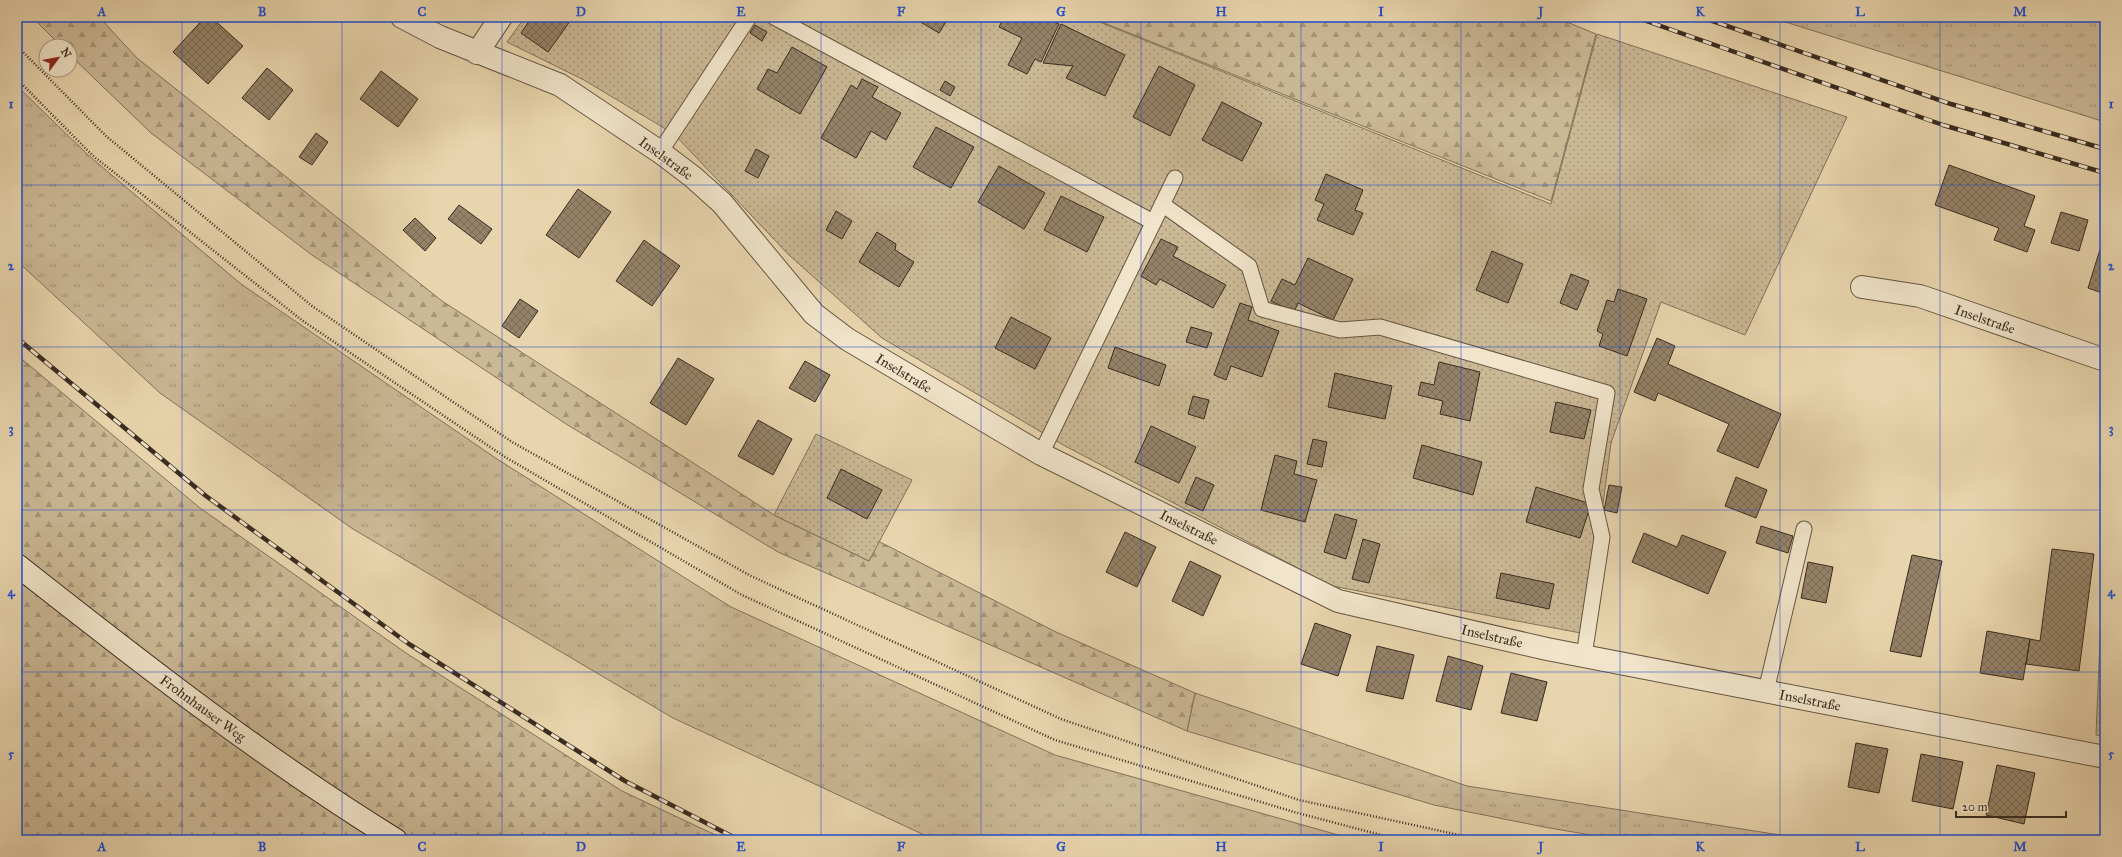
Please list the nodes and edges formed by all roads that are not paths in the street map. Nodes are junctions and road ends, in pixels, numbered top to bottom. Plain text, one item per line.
1 (402, 17) edge
2 (501, 17) edge
3 (749, 17) edge
4 (774, 17) edge
5 (478, 53) junction
6 (660, 152) junction
7 (1175, 178) dead end
8 (1162, 204) junction
9 (1154, 222) junction
10 (1862, 287) dead end
11 (2105, 360) edge
12 (1041, 454) junction
13 (1804, 529) dead end
14 (17, 565) edge
15 (1584, 656) junction
16 (1766, 691) junction
17 (2105, 757) edge
18 (396, 840) edge

1 - 5 street, Inselstraße
2 - 5 street
3 - 6 lane
4 - 9 lane
5 - 6 street, Inselstraße
6 - 12 street, Inselstraße
7 - 8 lane
8 - 9 lane
8 - 15 lane
9 - 12 lane
10 - 11 street, Inselstraße
12 - 15 street, Inselstraße
13 - 16 lane
14 - 18 street, Frohnhauser Weg
15 - 16 street, Inselstraße
16 - 17 street, Inselstraße

